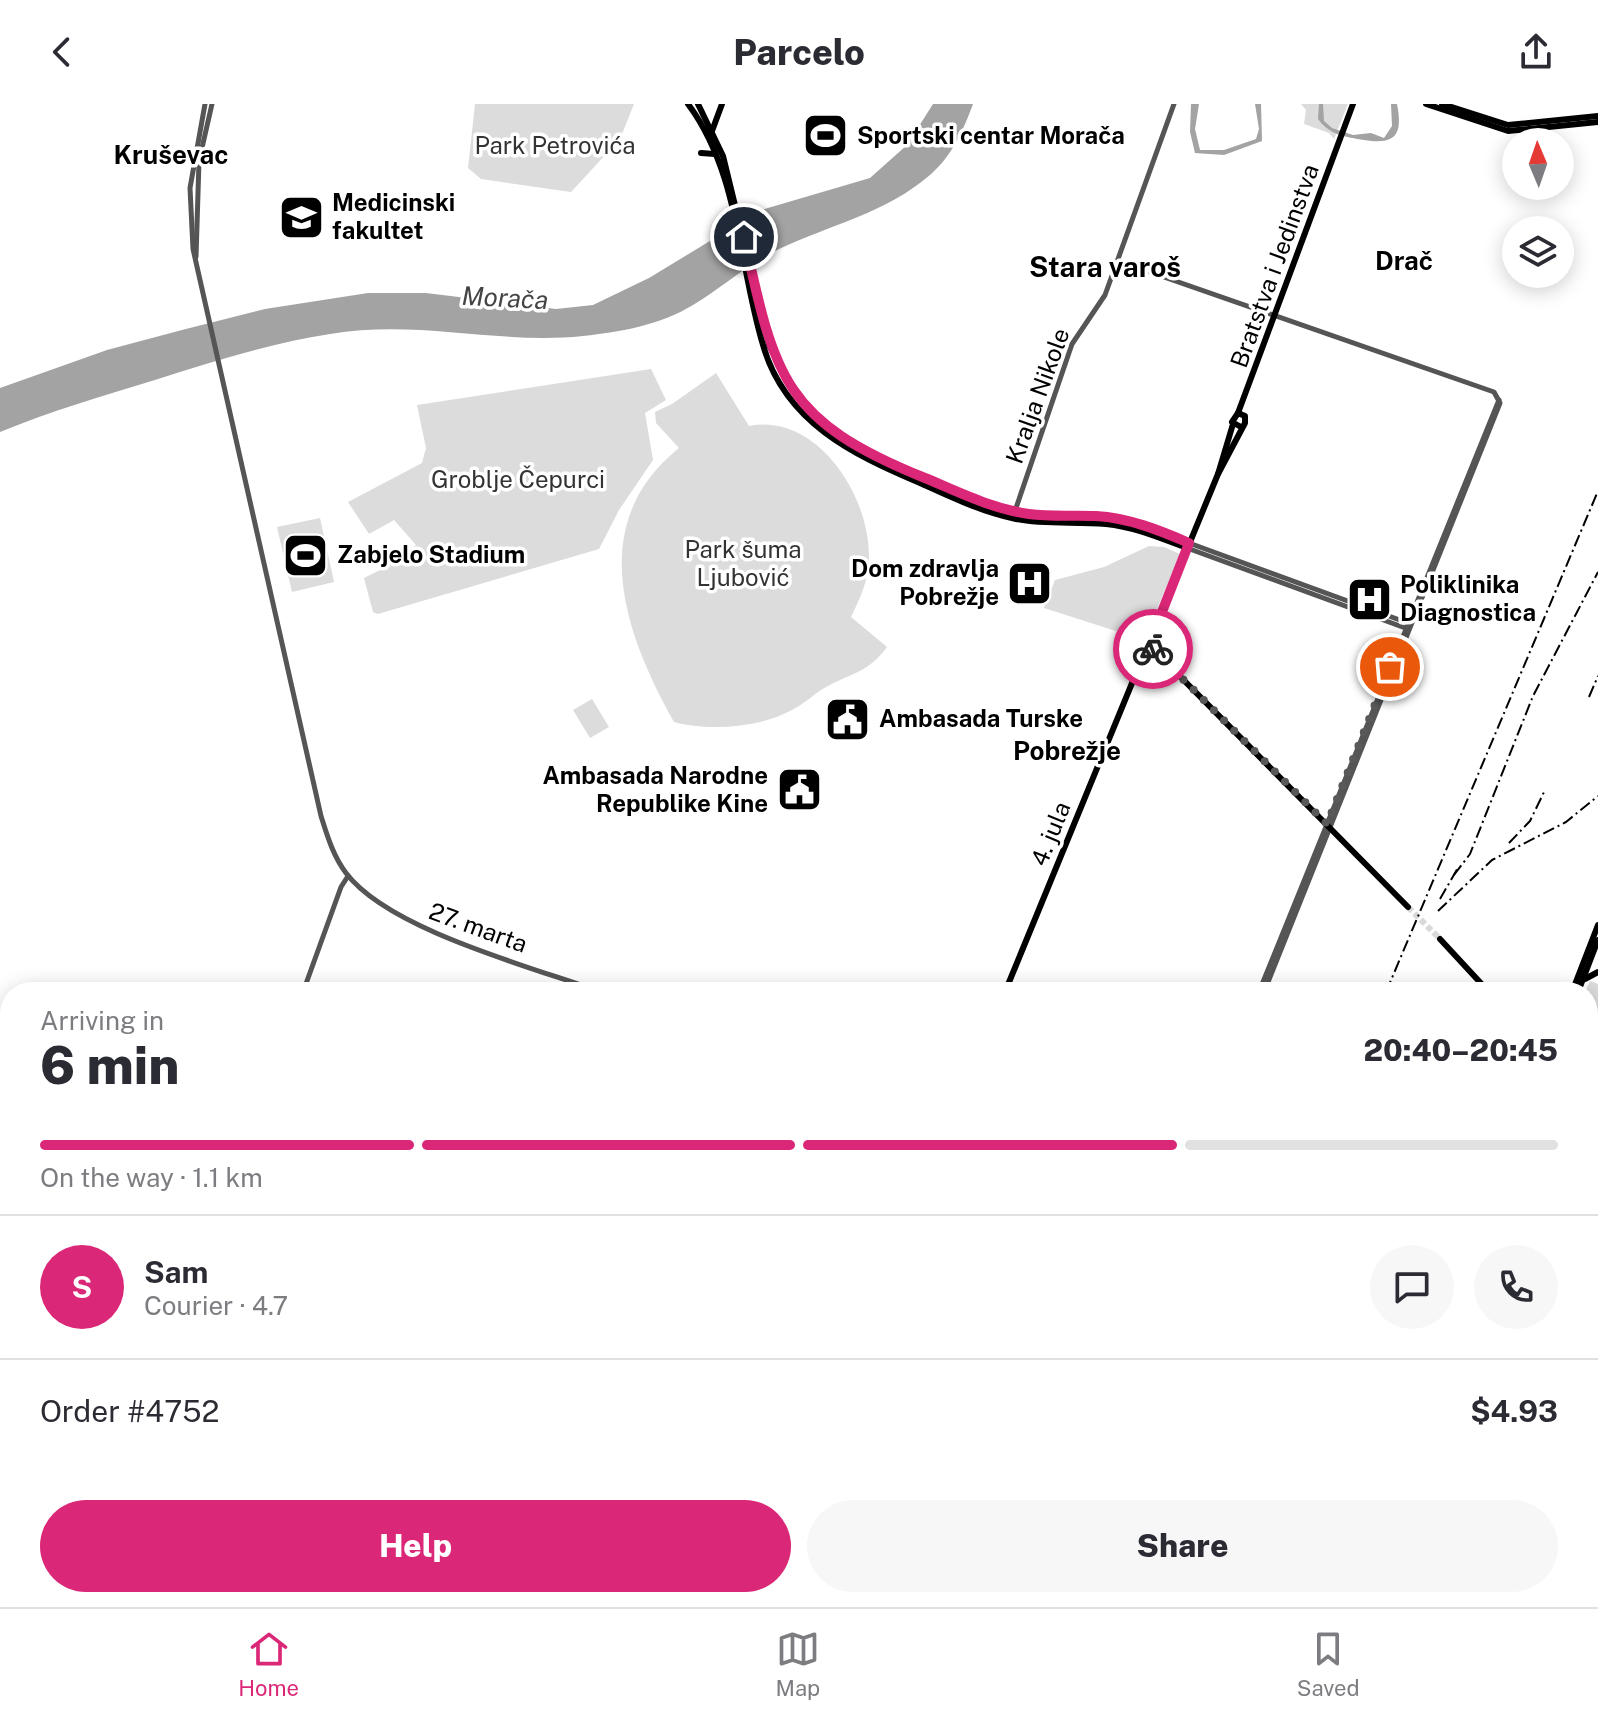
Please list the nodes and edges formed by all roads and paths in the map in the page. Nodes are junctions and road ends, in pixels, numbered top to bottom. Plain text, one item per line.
1 (205, 104) edge
2 (212, 104) edge
3 (688, 104) edge
4 (698, 104) edge
5 (722, 104) edge
6 (1174, 104) edge
7 (1353, 104) edge
8 (1426, 104) edge
9 (1440, 106) edge
10 (1598, 119) edge
11 (713, 130) junction
12 (709, 138) junction
13 (701, 153) dead end
14 (715, 154) junction
15 (735, 209) junction
16 (1118, 261) junction
17 (196, 262) junction
18 (1277, 316) junction
19 (1241, 415) junction
20 (1233, 424) junction
21 (1241, 427) junction
22 (1217, 476) junction
23 (1014, 515) junction
24 (1188, 545) junction
25 (1409, 627) junction
26 (1149, 645) junction
27 (1329, 826) junction
28 (350, 878) junction
29 (1408, 907) tunnel mouth
30 (1598, 925) edge
31 (1440, 939) tunnel mouth
32 (1598, 940) edge
33 (1598, 972) edge
34 (1582, 981) joint
35 (307, 982) edge
36 (574, 982) edge
37 (1009, 982) edge
38 (1265, 982) edge
39 (1480, 982) edge
40 (1578, 982) edge

1 - 17 street
2 - 17 street
3 - 12 main road
4 - 11 main road
5 - 11 main road
6 - 16 street, Kralja Nikole
7 - 18 main road, Bratstva i Jedinstva
8 - 9 main road
9 - 10 main road
11 - 12 main road
11 - 15 main road
12 - 14 main road
13 - 14 main road
14 - 15 main road
15 - 23 main road
16 - 18 street
16 - 23 street, Kralja Nikole
17 - 28 street
18 - 19 main road, Bratstva i Jedinstva
18 - 25 street
19 - 20 main road
19 - 21 main road
20 - 21 main road
20 - 22 main road
21 - 22 main road
22 - 24 main road
23 - 24 main road
24 - 25 street
24 - 26 main road
25 - 27 street
26 - 27 main road
26 - 37 main road, 4. jula
27 - 29 main road
27 - 38 street
28 - 35 street
28 - 36 street, 27. marta
30 - 40 main road
31 - 39 main road
32 - 34 main road
33 - 34 main road

